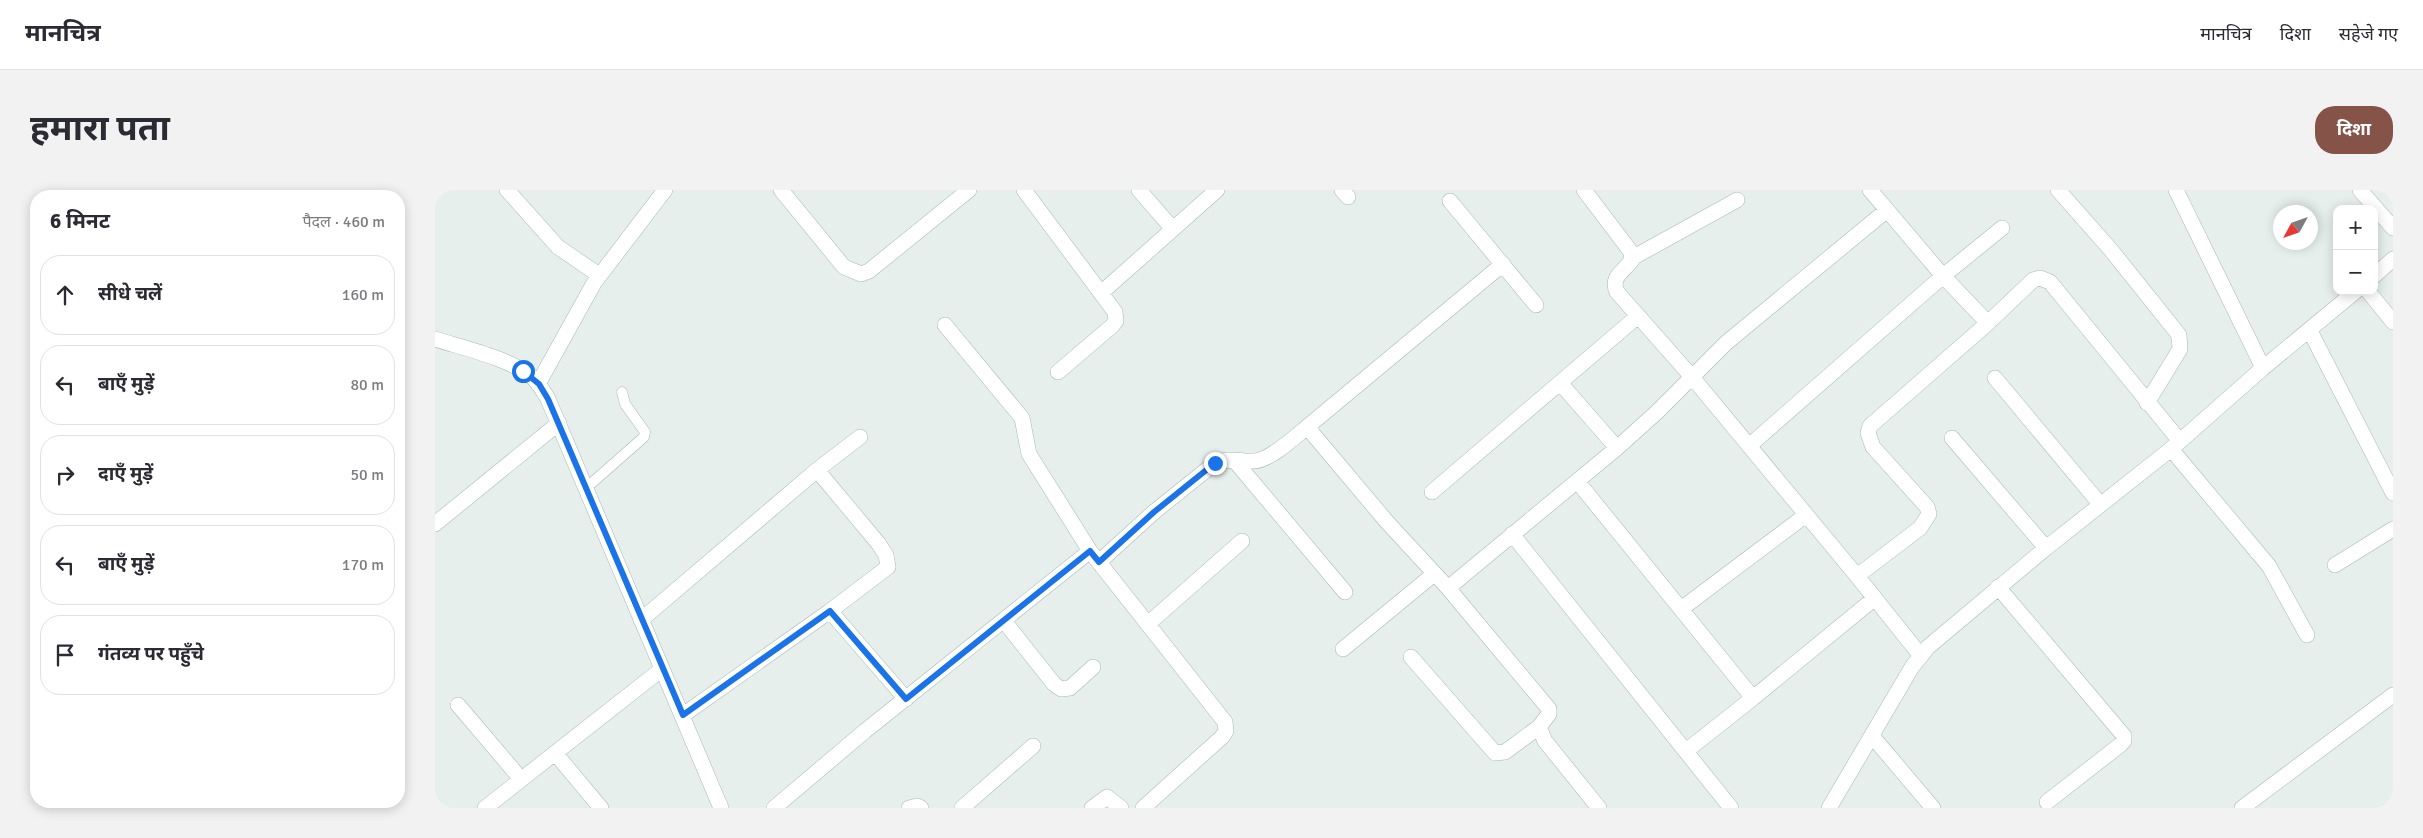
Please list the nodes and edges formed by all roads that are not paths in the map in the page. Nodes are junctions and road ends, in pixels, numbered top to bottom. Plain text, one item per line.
1 (507, 190) edge
2 (665, 190) edge
3 (781, 190) edge
4 (969, 190) edge
5 (1024, 190) edge
6 (1139, 190) edge
7 (1217, 190) edge
8 (1871, 190) edge
9 (2058, 190) edge
10 (2176, 190) edge
11 (2360, 190) edge
12 (1590, 192) edge
13 (1737, 200) dead end
14 (1450, 201) dead end
15 (1887, 210) junction
16 (1172, 228) junction
17 (2002, 228) dead end
18 (2393, 228) edge
19 (1632, 258) junction
20 (2393, 259) edge
21 (1503, 264) junction
22 (2378, 272) edge
23 (599, 275) junction
24 (1943, 276) junction
25 (1101, 292) junction
26 (2351, 295) edge
27 (2371, 295) edge
28 (1536, 305) dead end
29 (1637, 316) junction
30 (2393, 322) edge
31 (1988, 323) junction
32 (945, 325) dead end
33 (2310, 330) junction
34 (435, 339) edge
35 (2263, 368) junction
36 (1058, 372) dead end
37 (1692, 377) junction
38 (1995, 378) dead end
39 (539, 384) junction
40 (1561, 384) junction
41 (622, 392) dead end
42 (2147, 403) junction
43 (559, 423) junction
44 (1307, 428) junction
45 (860, 438) dead end
46 (1952, 438) dead end
47 (2175, 445) junction
48 (1749, 446) junction
49 (1617, 448) junction
50 (1233, 460) junction
51 (817, 470) junction
52 (1577, 481) junction
53 (586, 488) junction
54 (1432, 492) dead end
55 (2393, 493) edge
56 (2100, 504) junction
57 (1806, 515) junction
58 (435, 524) edge
59 (2393, 529) edge
60 (1512, 534) junction
61 (1242, 541) dead end
62 (2046, 548) junction
63 (1094, 556) junction
64 (2335, 565) dead end
65 (1434, 574) junction
66 (1857, 576) junction
67 (1999, 587) junction
68 (1448, 588) junction
69 (1345, 592) dead end
70 (1875, 598) junction
71 (1681, 609) junction
72 (830, 611) junction
73 (641, 620) junction
74 (1004, 622) junction
75 (1149, 623) junction
76 (2307, 635) dead end
77 (1343, 649) dead end
78 (1921, 656) junction
79 (1411, 657) dead end
80 (1093, 667) dead end
81 (663, 669) junction
82 (2393, 695) edge
83 (1753, 698) junction
84 (906, 699) junction
85 (458, 705) dead end
86 (683, 715) junction
87 (1539, 727) junction
88 (1872, 736) junction
89 (1033, 746) dead end
90 (1687, 751) junction
91 (555, 753) junction
92 (521, 779) junction
93 (2047, 802) dead end
94 (485, 808) edge
95 (601, 808) edge
96 (721, 808) edge
97 (774, 808) edge
98 (909, 808) edge
99 (921, 808) edge
100 (962, 808) edge
101 (1092, 808) edge
102 (1121, 808) edge
103 (1143, 808) edge
104 (1599, 808) edge
105 (1731, 808) edge
106 (1829, 808) edge
107 (1933, 808) edge
108 (2242, 808) edge

1 - 23 street
2 - 23 street
3 - 4 street
5 - 25 street
6 - 16 street
7 - 16 street
8 - 15 street
9 - 42 street
10 - 35 street
11 - 18 street
12 - 19 street
13 - 19 street
14 - 21 street
15 - 24 street
15 - 37 street
16 - 25 street
17 - 24 street
19 - 29 street
20 - 22 street
21 - 28 street
21 - 44 street
23 - 39 street
24 - 31 street
24 - 48 street
25 - 36 street
26 - 33 street
27 - 30 street
29 - 37 street
29 - 40 street
31 - 42 street
31 - 66 street
32 - 63 street
33 - 35 street
33 - 55 street
34 - 39 street
35 - 47 street
37 - 48 street
37 - 49 street
38 - 56 street
39 - 43 street
40 - 49 street
40 - 54 street
41 - 53 lane
42 - 47 street
43 - 53 street
43 - 58 street
44 - 50 street
44 - 65 street
45 - 51 street
46 - 62 street
47 - 56 street
47 - 76 street
48 - 57 street
49 - 52 street
50 - 63 street
50 - 69 street
51 - 72 street
51 - 73 street
52 - 60 street
52 - 71 street
53 - 73 street
56 - 62 street
57 - 66 street
57 - 71 street
59 - 64 street
60 - 68 street
60 - 90 street
61 - 75 street
62 - 67 street
63 - 74 street
63 - 75 street
65 - 68 street
65 - 77 street
66 - 70 street
67 - 78 street
67 - 93 street
68 - 87 street
70 - 78 street
70 - 83 street
71 - 83 street
72 - 84 street
72 - 86 street
73 - 81 street
74 - 80 street
74 - 84 street
75 - 103 street
78 - 88 street
79 - 87 street
81 - 86 street
81 - 91 street
82 - 108 street
83 - 90 street
84 - 97 street
85 - 92 street
86 - 96 street
87 - 104 street
88 - 106 street
88 - 107 street
89 - 100 street
90 - 105 street
91 - 92 street
91 - 95 street
92 - 94 street
98 - 99 street
101 - 102 street

